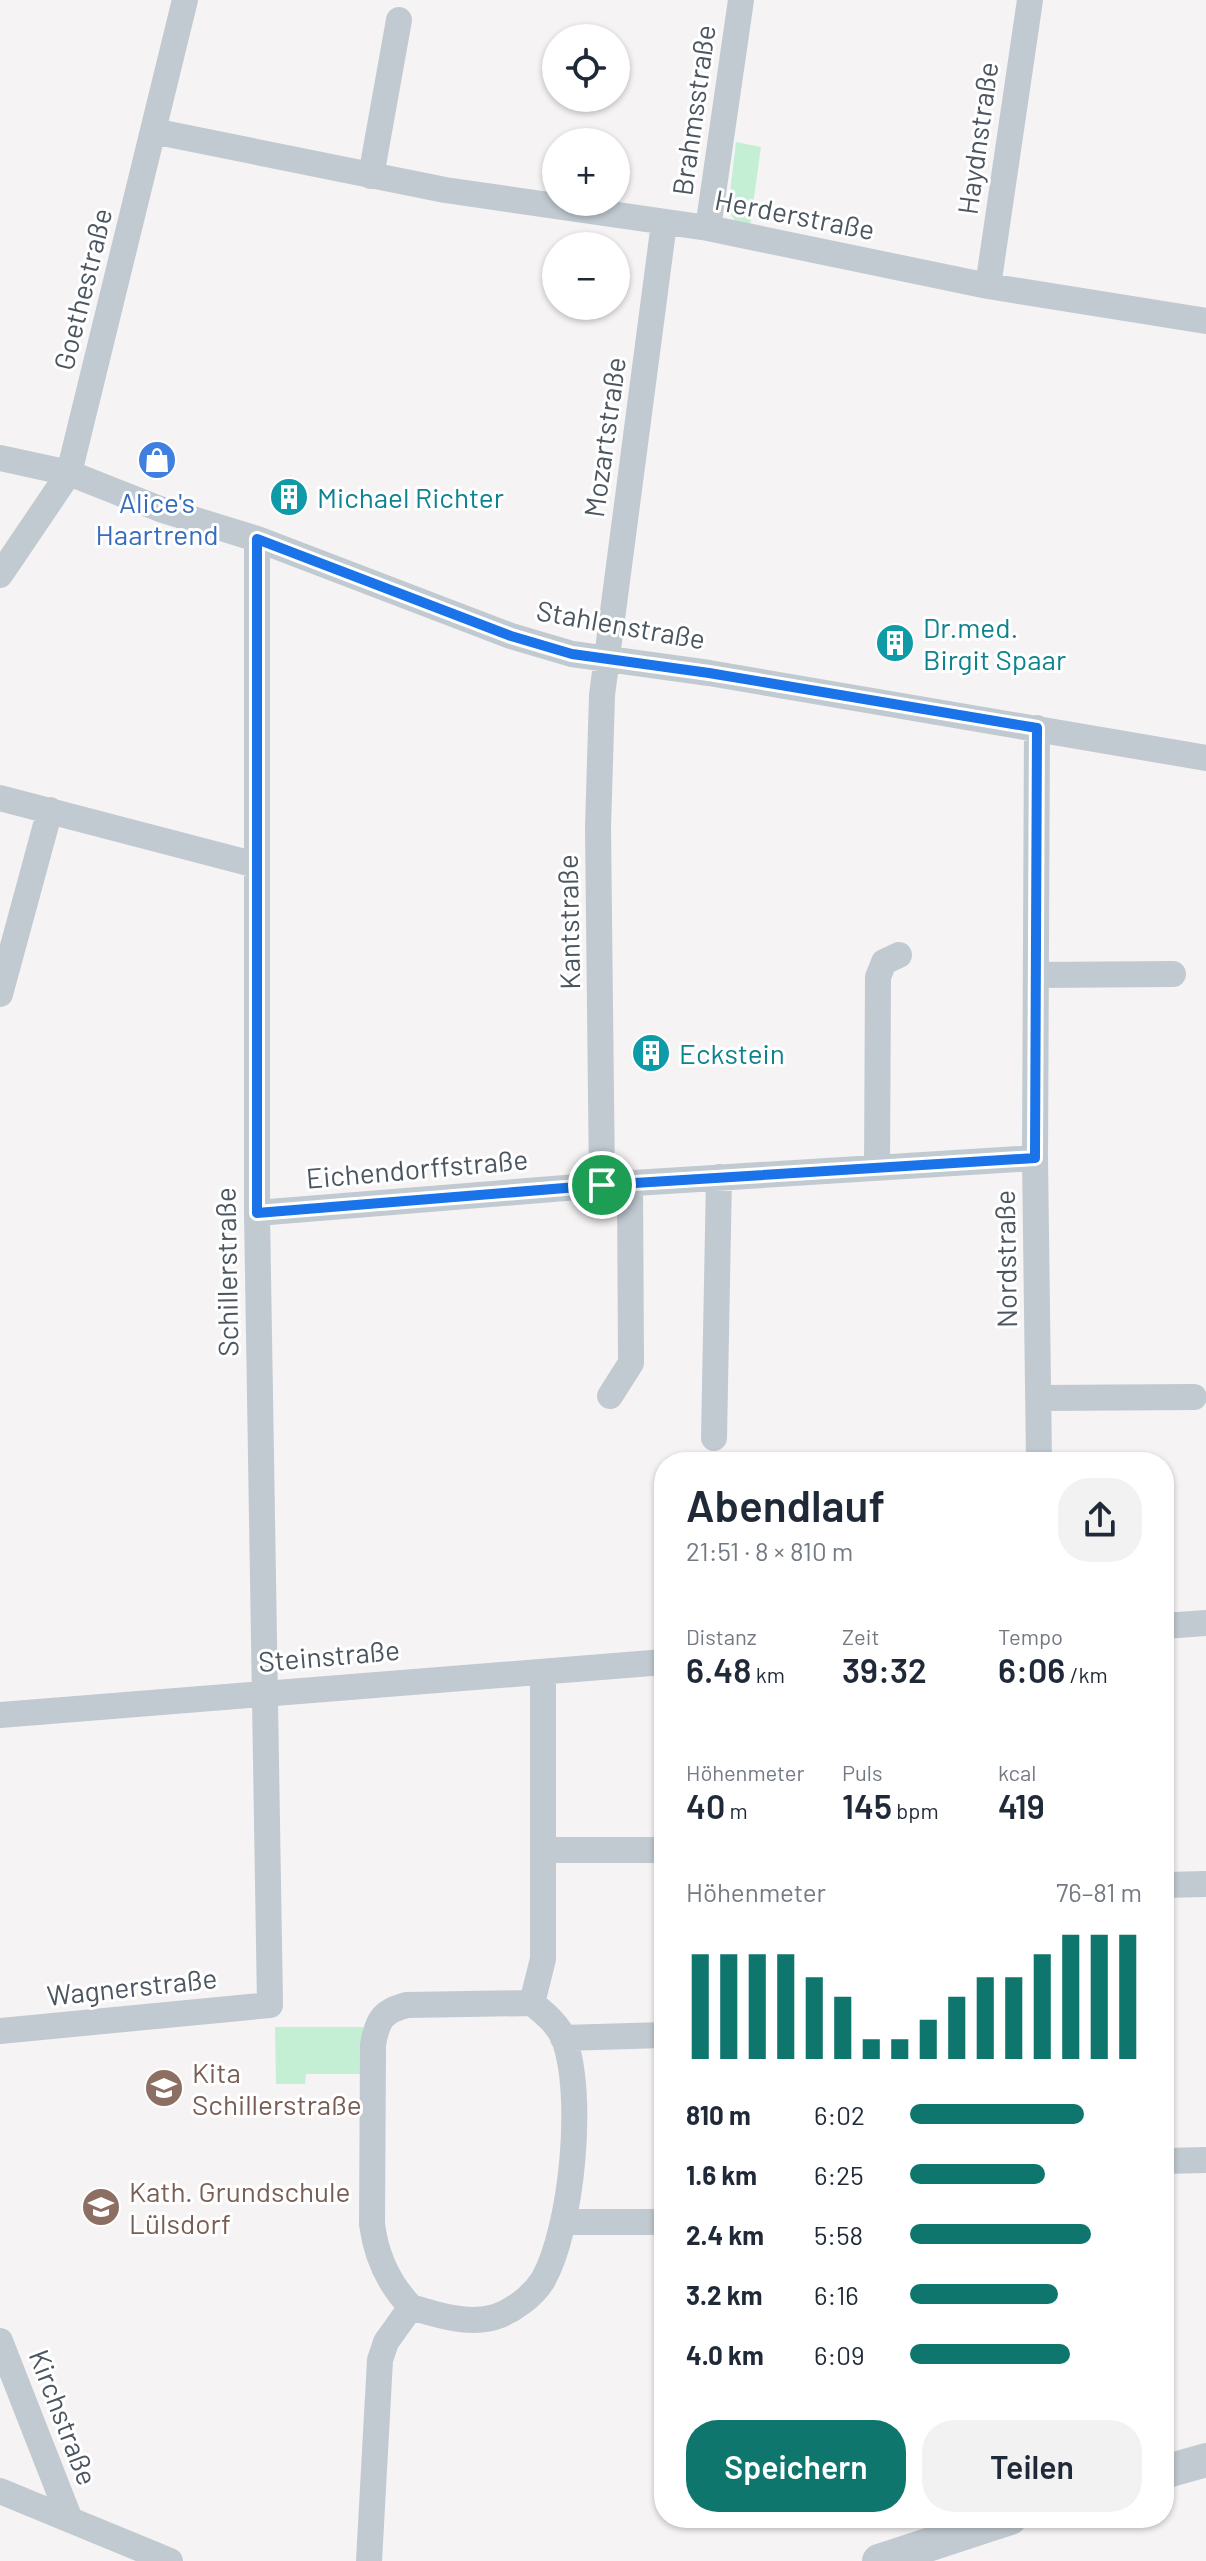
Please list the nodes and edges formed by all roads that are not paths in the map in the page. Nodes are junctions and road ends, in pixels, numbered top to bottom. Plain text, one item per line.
1 (185, 0) edge
2 (741, 0) edge
3 (1030, 0) edge
4 (399, 20) dead end
5 (153, 131) junction
6 (371, 176) junction
7 (664, 223) junction
8 (708, 228) junction
9 (988, 286) junction
10 (1206, 321) edge
11 (0, 458) edge
12 (69, 473) junction
13 (257, 539) junction
14 (0, 575) edge
15 (607, 659) junction
16 (1037, 728) junction
17 (1206, 758) edge
18 (0, 798) edge
19 (50, 810) junction
20 (256, 865) junction
21 (899, 955) dead end
22 (1173, 974) dead end
23 (1036, 975) junction
24 (0, 994) edge
25 (1035, 1158) junction
26 (877, 1167) junction
27 (719, 1177) junction
28 (630, 1183) junction
29 (602, 1185) junction
30 (257, 1213) junction
31 (610, 1396) dead end
32 (1194, 1397) dead end
33 (1040, 1398) junction
34 (714, 1438) dead end
35 (1039, 1452) edge
36 (1206, 1623) edge
37 (1174, 1625) edge
38 (654, 1663) edge
39 (543, 1672) junction
40 (263, 1693) junction
41 (0, 1715) edge
42 (543, 1850) junction
43 (654, 1850) edge
44 (1206, 1884) edge
45 (1174, 1885) edge
46 (532, 2003) junction
47 (270, 2005) joint
48 (0, 2031) edge
49 (654, 2035) edge
50 (563, 2038) junction
51 (1206, 2160) edge
52 (1174, 2161) edge
53 (565, 2222) junction
54 (654, 2222) edge
55 (411, 2307) junction
56 (0, 2341) edge
57 (1206, 2460) edge
58 (1174, 2469) edge
59 (0, 2491) edge
60 (69, 2517) junction
61 (980, 2528) edge
62 (170, 2561) edge
63 (369, 2561) edge
64 (879, 2561) edge

1 - 5 street, Goethestraße
2 - 8 street, Brahmsstraße
3 - 9 street, Haydnstraße
4 - 6 street
5 - 6 street, Herderstraße
5 - 12 street, Goethestraße
6 - 7 street, Herderstraße
7 - 8 street, Herderstraße
7 - 15 street, Mozartstraße
8 - 9 street, Herderstraße
9 - 10 street, Herderstraße
11 - 12 street, Stahlenstraße
12 - 13 street, Stahlenstraße
12 - 14 street, Goethestraße
13 - 15 street, Stahlenstraße
13 - 20 street, Schillerstraße
15 - 16 street, Stahlenstraße
15 - 29 street, Kantstraße
16 - 17 street, Stahlenstraße
16 - 23 street, Nordstraße
18 - 19 street
19 - 20 street
19 - 24 street
20 - 30 street, Schillerstraße
21 - 26 street
22 - 23 street
23 - 25 street, Nordstraße
25 - 26 street, Eichendorffstraße
25 - 33 street, Nordstraße
26 - 27 street, Eichendorffstraße
27 - 28 street, Eichendorffstraße
27 - 34 street
28 - 29 street, Eichendorffstraße
28 - 31 street
29 - 30 street, Eichendorffstraße
30 - 40 street, Schillerstraße
32 - 33 street
33 - 35 street, Nordstraße
36 - 37 street
38 - 39 street, Steinstraße
39 - 40 street, Steinstraße
39 - 42 street
40 - 41 street, Steinstraße
40 - 47 street, Schillerstraße
42 - 43 street
42 - 46 street
44 - 45 street
46 - 50 street
46 - 55 street
47 - 48 street, Wagnerstraße
49 - 50 street
50 - 53 street
51 - 52 street
53 - 54 street
53 - 55 street
55 - 63 street
56 - 60 street, Kirchstraße
57 - 58 street
59 - 60 street
60 - 62 street
61 - 64 street

